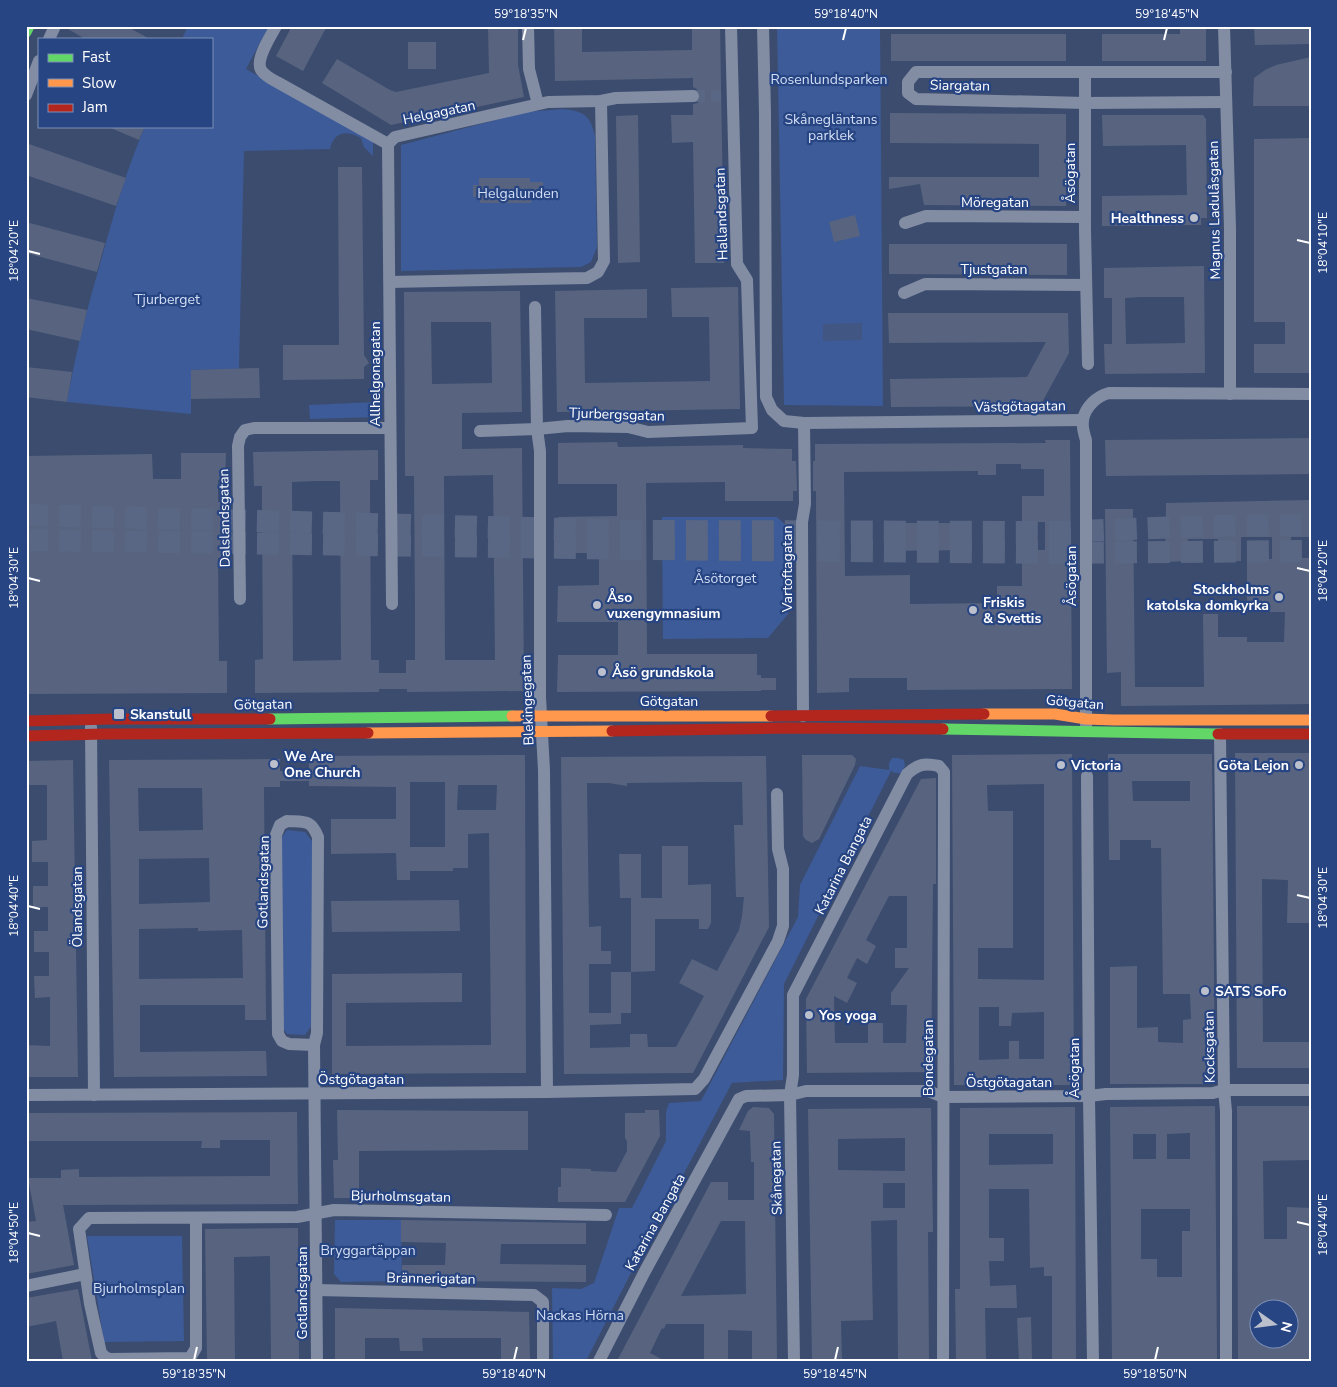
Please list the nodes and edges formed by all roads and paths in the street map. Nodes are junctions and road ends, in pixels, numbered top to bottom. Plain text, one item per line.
1 (28, 26) edge
2 (54, 26) edge
3 (276, 26) edge
4 (528, 26) edge
5 (732, 26) edge
6 (762, 26) edge
7 (1224, 26) edge
8 (26, 32) edge
9 (49, 38) edge
10 (38, 64) edge
11 (1226, 72) junction
12 (1085, 73) junction
13 (26, 95) edge
14 (693, 96) tunnel mouth
15 (601, 101) junction
16 (1084, 102) junction
17 (1226, 102) junction
18 (538, 104) junction
19 (388, 144) junction
20 (1084, 217) junction
21 (905, 223) dead end
22 (390, 282) junction
23 (1086, 285) junction
24 (904, 293) dead end
25 (535, 307) dead end
26 (1088, 364) dead end
27 (1230, 394) junction
28 (1311, 394) edge
29 (1083, 420) junction
30 (804, 423) junction
31 (390, 428) junction
32 (752, 428) joint
33 (537, 429) junction
34 (480, 431) dead end
35 (240, 599) dead end
36 (392, 604) dead end
37 (541, 716) junction
38 (802, 716) junction
39 (91, 719) junction
40 (1086, 719) junction
41 (1311, 720) edge
42 (26, 721) edge
43 (542, 732) junction
44 (1086, 732) junction
45 (91, 734) junction
46 (1220, 734) junction
47 (1311, 734) edge
48 (26, 736) edge
49 (932, 764) joint
50 (1087, 776) dead end
51 (777, 794) dead end
52 (793, 995) joint
53 (314, 1045) junction
54 (1224, 1090) junction
55 (1311, 1090) edge
56 (547, 1092) junction
57 (315, 1094) junction
58 (26, 1095) edge
59 (94, 1095) junction
60 (790, 1095) junction
61 (1089, 1096) junction
62 (943, 1097) junction
63 (739, 1099) joint
64 (316, 1213) junction
65 (606, 1215) dead end
66 (196, 1218) junction
67 (86, 1274) junction
68 (26, 1286) edge
69 (317, 1290) junction
70 (317, 1361) edge
71 (544, 1361) edge
72 (599, 1361) edge
73 (794, 1361) edge
74 (943, 1361) edge
75 (1093, 1361) edge
76 (1226, 1361) edge

1 - 8 street
2 - 9 street
3 - 19 street
4 - 18 street
5 - 32 street, Hallandsgatan
6 - 30 street, Västgötagatan
7 - 11 street, Magnus Ladulåsgatan
10 - 13 street
11 - 12 street, Siargatan
11 - 17 street, Magnus Ladulåsgatan
12 - 16 street, Åsögatan
12 - 16 street, Siargatan
14 - 15 street, Helgagatan
15 - 18 street, Helgagatan
15 - 22 street
16 - 17 street, Siargatan
16 - 20 street, Åsögatan
17 - 27 street, Magnus Ladulåsgatan
18 - 19 street, Helgagatan
19 - 22 street, Allhelgonagatan
20 - 21 street, Möregatan
20 - 23 street, Åsögatan
22 - 31 street, Allhelgonagatan
23 - 24 street, Tjustgatan
23 - 26 street, Åsögatan
25 - 33 street, Blekingegatan
27 - 28 street, Västgötagatan
27 - 29 street, Västgötagatan
29 - 30 street, Västgötagatan
29 - 40 street, Åsögatan
30 - 38 street, Vartoftagatan
31 - 35 street, Dalslandsgatan
31 - 36 street, Allhelgonagatan
32 - 33 street, Tjurbergsgatan
33 - 34 street, Tjurbergsgatan
33 - 37 street, Blekingegatan
37 - 38 street, Götgatan
37 - 39 street, Götgatan
37 - 43 street, Blekingegatan
38 - 40 street, Götgatan
39 - 42 street, Götgatan
39 - 45 street, Ölandsgatan
40 - 41 street, Götgatan
40 - 44 street, Åsögatan
43 - 44 street, Götgatan
43 - 45 street, Götgatan
43 - 56 street, Blekingegatan
44 - 46 street, Götgatan
45 - 48 street, Götgatan
45 - 59 street, Ölandsgatan
46 - 47 street, Götgatan
46 - 54 street, Kocksgatan
49 - 52 street, Katarina Bangata
49 - 62 street, Bondegatan
50 - 61 street, Åsögatan
51 - 56 street, Östgötagatan
52 - 60 street, Skånegatan
53 - 53 street, Gotlandsgatan
53 - 57 street, Gotlandsgatan
54 - 55 street, Östgötagatan
54 - 61 street, Östgötagatan
54 - 76 street, Kocksgatan
56 - 57 street, Östgötagatan
57 - 59 street, Östgötagatan
57 - 64 street, Gotlandsgatan
58 - 59 street, Östgötagatan
60 - 62 street, Östgötagatan
60 - 63 street, Östgötagatan
60 - 73 street, Skånegatan
61 - 62 street, Östgötagatan
61 - 75 street, Åsögatan
62 - 74 street, Bondegatan
63 - 72 street, Katarina Bangata
64 - 65 street, Bjurholmsgatan
64 - 66 street, Bjurholmsgatan
64 - 69 street, Gotlandsgatan
66 - 67 street
66 - 67 street
67 - 68 street
69 - 70 street, Gotlandsgatan
69 - 71 street, Brännerigatan

